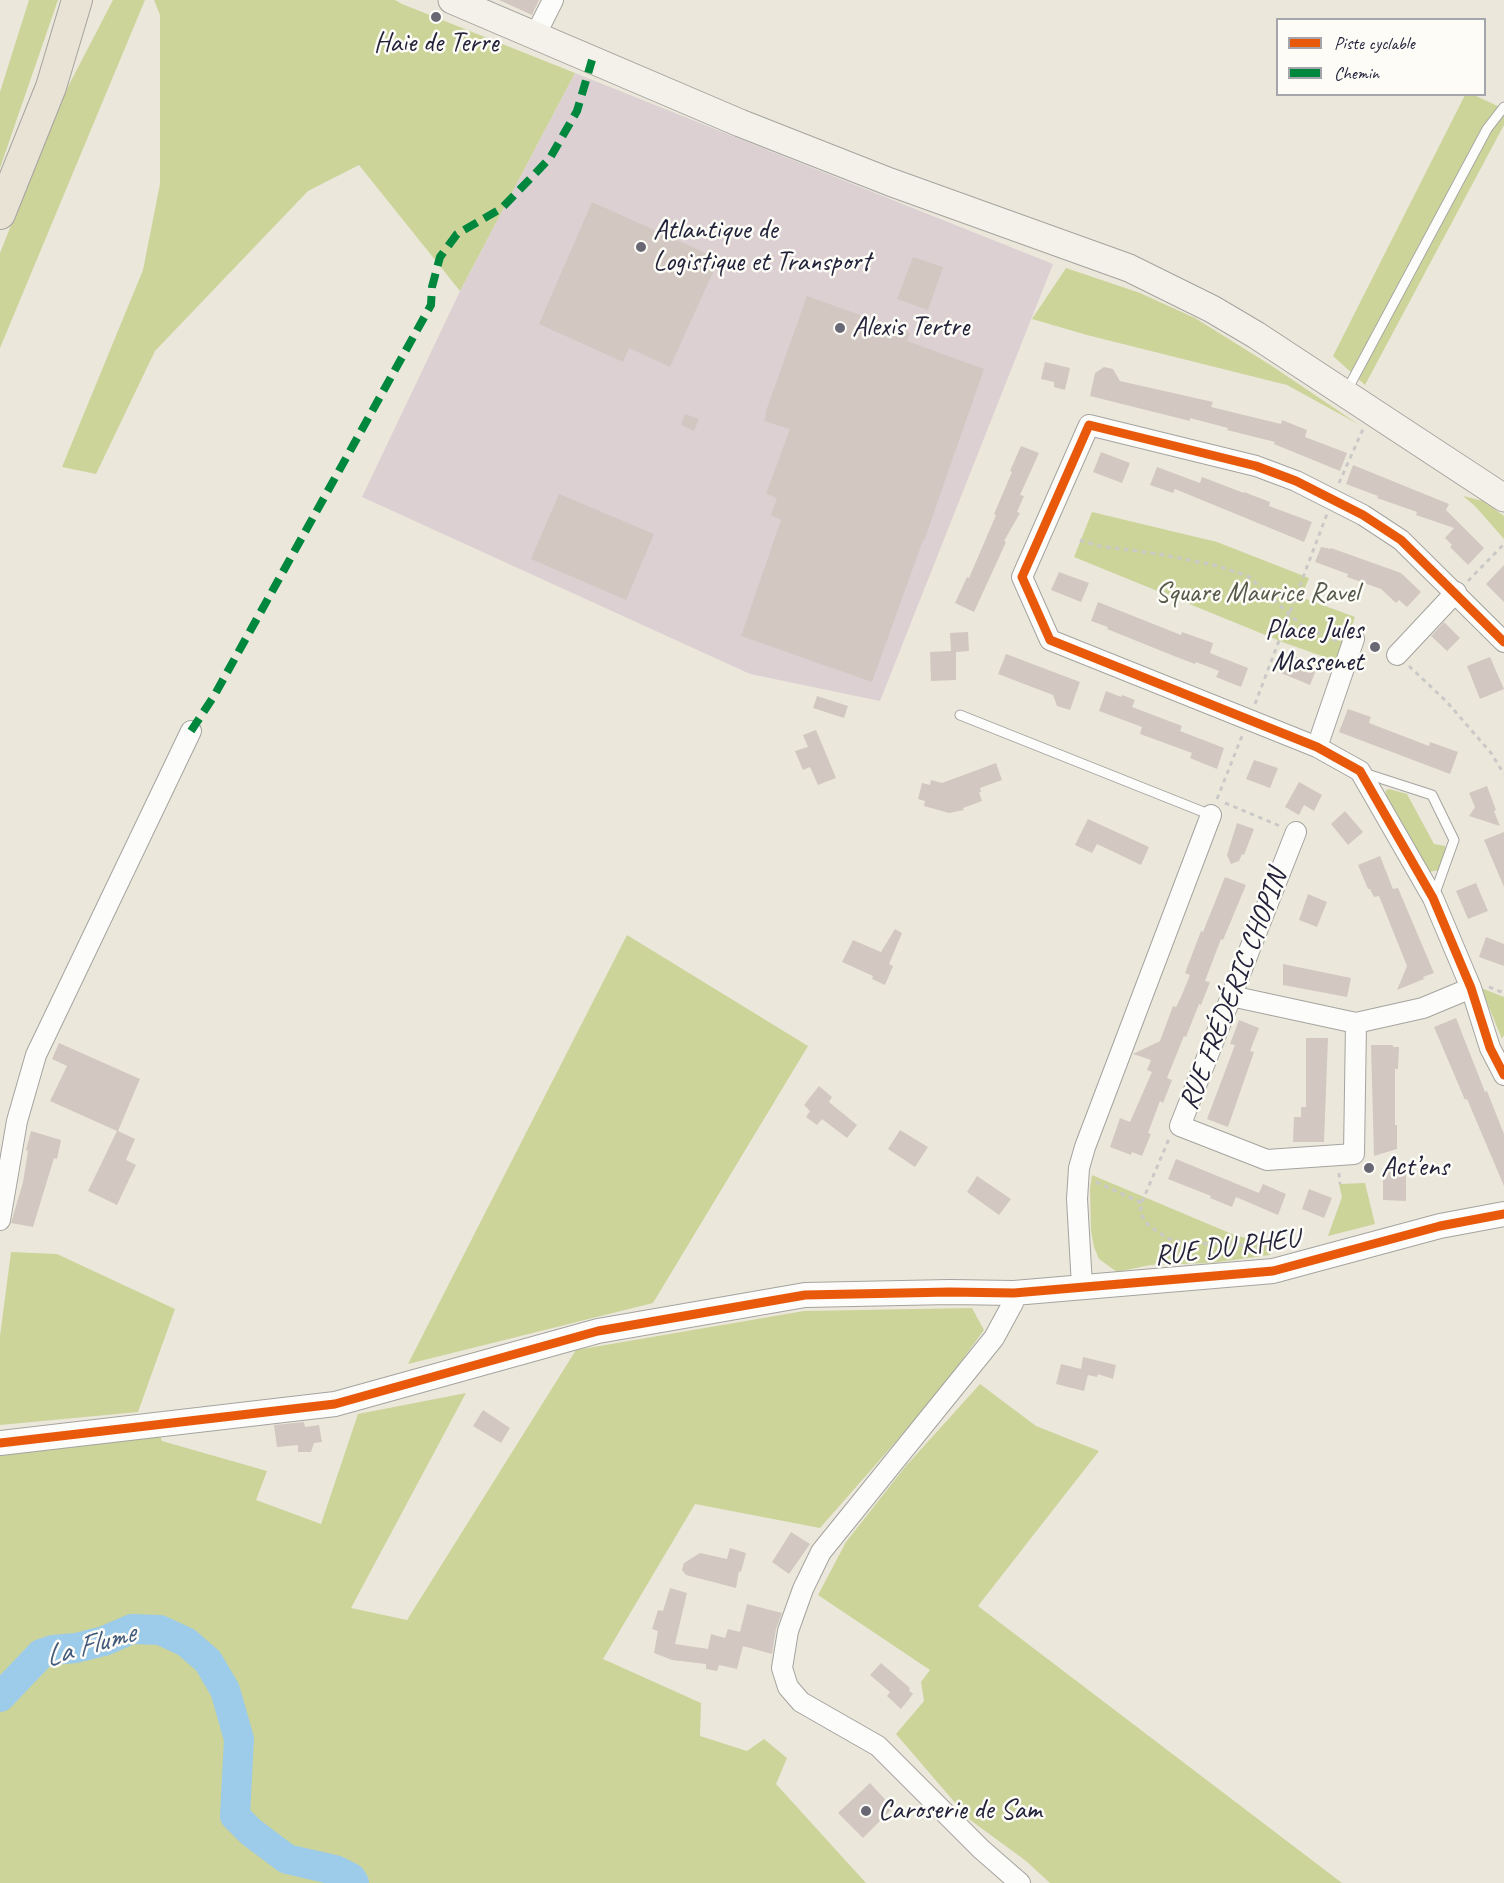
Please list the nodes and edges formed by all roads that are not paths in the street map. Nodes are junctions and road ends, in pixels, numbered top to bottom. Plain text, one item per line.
1 (77, 0) edge
2 (96, 0) edge
3 (452, 0) edge
4 (553, 0) edge
5 (535, 36) junction
6 (51, 87) junction
7 (1504, 107) edge
8 (0, 214) edge
9 (1345, 394) junction
10 (1504, 498) edge
11 (1456, 592) junction
12 (1504, 642) edge
13 (1353, 643) road end
14 (1397, 655) road end
15 (960, 715) dead end
16 (191, 731) dead end
17 (1317, 747) junction
18 (1360, 771) junction
19 (1214, 807) joint
20 (1296, 832) road end
21 (1433, 898) junction
22 (1471, 988) junction
23 (1231, 996) junction
24 (1356, 1023) junction
25 (1504, 1075) edge
26 (1504, 1214) edge
27 (0, 1220) edge
28 (1082, 1286) junction
29 (1014, 1293) junction
30 (0, 1443) edge
31 (1020, 1883) edge

1 - 6 main road
2 - 6 main road
3 - 5 main road
4 - 5 street
5 - 9 main road
6 - 8 main road
7 - 9 lane
9 - 10 main road
11 - 12 street
11 - 14 street
11 - 17 street
13 - 17 street
15 - 19 lane
16 - 27 street
17 - 18 street
18 - 21 street
18 - 21 lane
19 - 28 street
20 - 23 street, RUE FRÉDÉRIC CHOPIN
21 - 22 street
22 - 24 street
22 - 25 street
23 - 24 street
23 - 24 street, RUE FRÉDÉRIC CHOPIN
26 - 28 street, RUE DU RHEU
28 - 29 street, RUE DU RHEU
29 - 30 street, RUE DU RHEU
29 - 31 street

